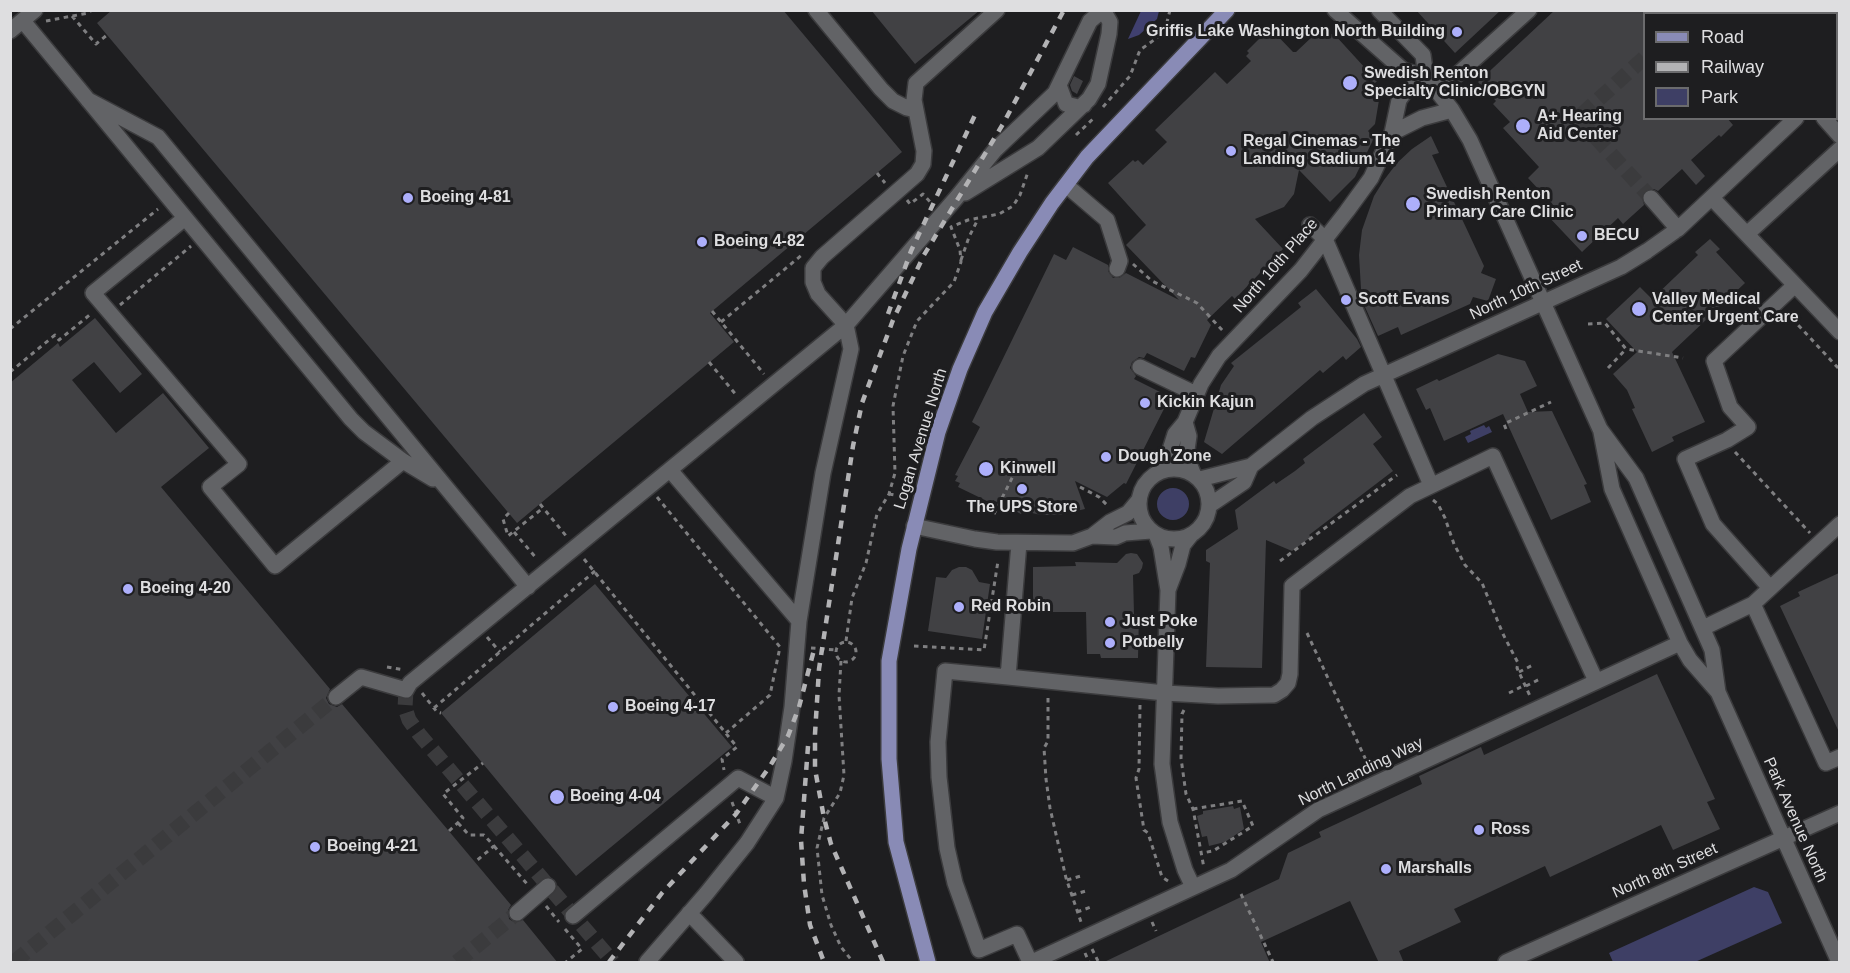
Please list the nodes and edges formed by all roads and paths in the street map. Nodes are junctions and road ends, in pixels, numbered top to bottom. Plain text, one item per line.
1 (92, 10) edge
2 (816, 10) edge
3 (998, 10) edge
4 (1103, 10) edge
5 (1170, 10) edge
6 (1227, 10) edge
7 (1335, 10) edge
8 (1379, 10) edge
9 (1529, 10) edge
10 (72, 16) junction
11 (30, 21) edge
12 (10, 31) edge
13 (107, 34) dead end
14 (1426, 77) junction
15 (1059, 86) junction
16 (1437, 89) junction
17 (88, 100) junction
18 (1084, 105) junction
19 (916, 110) junction
20 (1452, 110) junction
21 (1794, 120) edge
22 (1826, 120) edge
23 (1392, 133) junction
24 (1839, 136) edge
25 (1069, 140) dead end
26 (1839, 149) edge
27 (1029, 171) dead end
28 (877, 173) dead end
29 (892, 185) junction
30 (1066, 185) junction
31 (957, 197) junction
32 (1651, 198) tunnel mouth
33 (1712, 198) junction
34 (163, 204) dead end
35 (938, 214) junction
36 (185, 218) junction
37 (978, 218) junction
38 (1310, 225) dead end
39 (1678, 229) junction
40 (1747, 234) junction
41 (1325, 239) junction
42 (806, 252) dead end
43 (961, 262) junction
44 (1119, 265) joint
45 (1795, 285) junction
46 (1543, 302) junction
47 (1783, 309) dead end
48 (712, 311) dead end
49 (721, 322) junction
50 (1588, 324) dead end
51 (846, 326) junction
52 (10, 329) edge
53 (1839, 332) edge
54 (1233, 342) junction
55 (1626, 349) junction
56 (1683, 358) dead end
57 (709, 362) dead end
58 (1140, 367) dead end
59 (772, 368) dead end
60 (1608, 368) dead end
61 (1839, 370) edge
62 (1382, 376) junction
63 (1196, 394) junction
64 (737, 396) dead end
65 (1551, 402) dead end
66 (1185, 422) junction
67 (1506, 429) dead end
68 (1600, 429) junction
69 (1735, 452) dead end
70 (403, 461) junction
71 (1020, 462) dead end
72 (1251, 466) junction
73 (1164, 469) junction
74 (670, 470) junction
75 (1396, 475) dead end
76 (1196, 476) junction
77 (444, 485) junction
78 (1080, 487) dead end
79 (1430, 491) junction
80 (906, 493) dead end
81 (889, 494) junction
82 (657, 497) dead end
83 (1138, 501) junction
84 (540, 504) dead end
85 (1210, 505) junction
86 (1108, 506) dead end
87 (543, 508) junction
88 (509, 513) dead end
89 (994, 514) dead end
90 (1839, 524) edge
91 (914, 526) junction
92 (514, 532) junction
93 (1154, 532) junction
94 (1812, 534) dead end
95 (1191, 535) junction
96 (1092, 536) junction
97 (1019, 543) junction
98 (575, 548) junction
99 (538, 561) dead end
100 (998, 561) dead end
101 (1280, 561) dead end
102 (595, 572) junction
103 (528, 586) junction
104 (1770, 588) junction
105 (1168, 590) junction
106 (1753, 604) junction
107 (799, 621) junction
108 (1703, 628) junction
109 (1307, 633) dead end
110 (846, 641) junction
111 (1680, 642) junction
112 (914, 646) dead end
113 (841, 661) junction
114 (1535, 664) dead end
115 (383, 667) dead end
116 (404, 670) dead end
117 (1519, 672) junction
118 (1008, 677) junction
119 (1542, 678) dead end
120 (1596, 681) junction
121 (1525, 686) junction
122 (1718, 692) junction
123 (1165, 693) junction
124 (1509, 693) dead end
125 (336, 697) tunnel mouth
126 (1048, 698) dead end
127 (1531, 699) dead end
128 (434, 708) dead end
129 (1140, 711) dead end
130 (1182, 714) dead end
131 (726, 733) junction
132 (1839, 757) edge
133 (483, 764) dead end
134 (1372, 773) dead end
135 (728, 786) junction
136 (776, 798) junction
137 (1193, 809) junction
138 (1839, 813) edge
139 (458, 823) junction
140 (449, 831) dead end
141 (1783, 837) junction
142 (747, 843) junction
143 (1202, 853) junction
144 (475, 862) dead end
145 (1204, 865) dead end
146 (1081, 876) dead end
147 (1168, 879) dead end
148 (1067, 880) junction
149 (548, 886) dead end
150 (1193, 887) junction
151 (1086, 891) dead end
152 (1241, 894) dead end
153 (1072, 895) junction
154 (1091, 907) dead end
155 (1077, 912) junction
156 (517, 913) tunnel mouth
157 (689, 913) junction
158 (573, 916) dead end
159 (1151, 921) dead end
160 (1084, 929) dead end
161 (1156, 931) dead end
162 (1091, 948) dead end
163 (1083, 950) dead end
164 (1098, 961) dead end
165 (1089, 962) edge
166 (647, 963) edge
167 (736, 963) edge
168 (853, 963) edge
169 (928, 963) edge
170 (1031, 963) edge
171 (1273, 963) edge
172 (1506, 963) edge
173 (1839, 963) edge

1 - 10 path
2 - 19 street
3 - 19 street
4 - 15 street
4 - 18 street
5 - 25 path
6 - 30 main road, Logan Avenue North
7 - 14 street, Park Avenue North
8 - 14 street, Park Avenue North
9 - 16 street
10 - 11 path
10 - 13 path
11 - 12 street
11 - 17 street
14 - 16 street, Park Avenue North
14 - 23 street, North 10th Place
15 - 18 street
15 - 31 street
16 - 20 street, Park Avenue North
17 - 36 street
17 - 77 street
18 - 31 street
19 - 29 street
20 - 23 street
20 - 46 street, Park Avenue North
21 - 33 street, North 10th Street
22 - 24 street
23 - 41 street, North 10th Place
26 - 40 street
27 - 37 path
28 - 29 path
29 - 35 path
29 - 51 street
30 - 44 street
30 - 91 main road, Logan Avenue North
31 - 35 street
32 - 39 street
33 - 39 street, North 10th Street
33 - 40 street
34 - 52 path
35 - 37 path
35 - 43 path
35 - 51 street
36 - 70 street
36 - 70 street
37 - 43 path
38 - 41 street
39 - 46 street, North 10th Street
40 - 45 street
41 - 54 street, North 10th Place
41 - 62 street
42 - 49 path
43 - 81 path
44 - 54 path
45 - 53 street
45 - 104 street
46 - 62 street, North 10th Street
46 - 68 street, Park Avenue North
47 - 61 path
48 - 49 path
49 - 59 path
50 - 55 path
51 - 74 street
51 - 107 street
54 - 63 street, North 10th Place
55 - 56 path
55 - 60 path
57 - 64 path
58 - 63 street
62 - 72 street, North 10th Street
62 - 79 street
63 - 66 street, North 10th Place
65 - 67 path
66 - 73 street, North 10th Place
66 - 76 street, North 10th Place
68 - 108 street, Park Avenue North
68 - 111 street, Park Avenue North
69 - 94 path
70 - 77 street
71 - 89 path
72 - 76 street, North 10th Street
72 - 85 street, North 10th Street
73 - 76 street
73 - 83 street
74 - 98 street
74 - 107 street
75 - 101 path
76 - 85 street
77 - 103 street
78 - 86 path
79 - 117 path
79 - 120 street
79 - 123 street
80 - 81 path
81 - 110 path
82 - 131 path
83 - 93 street
83 - 96 street
84 - 87 path
85 - 95 street
87 - 92 path
87 - 98 path
88 - 92 path
90 - 104 street
91 - 97 street
91 - 169 main road, Logan Avenue North
92 - 99 path
93 - 95 street
93 - 96 street
93 - 105 street
95 - 105 street
96 - 97 street
97 - 118 street
98 - 102 path
98 - 103 street
100 - 112 path
102 - 128 path
102 - 131 path
103 - 125 street
104 - 106 street
105 - 123 street
106 - 108 street
106 - 132 street
107 - 136 street
108 - 122 street, Park Avenue North
109 - 134 path
110 - 113 path
110 - 113 path
111 - 120 street, North Landing Way
111 - 122 street, Park Avenue North
113 - 168 path
114 - 117 path
115 - 116 path
117 - 121 path
118 - 123 street
118 - 170 street
119 - 121 path
120 - 150 street, North Landing Way
121 - 124 path
121 - 127 path
122 - 141 street, Park Avenue North
123 - 150 street
126 - 148 path
129 - 147 path
130 - 137 path
131 - 135 path
133 - 139 path
135 - 136 street
135 - 142 path
135 - 158 street
136 - 142 street
137 - 143 path
137 - 143 path
138 - 141 street, North 8th Street
139 - 140 path
139 - 144 path
141 - 172 street, North 8th Street
141 - 173 street, Park Avenue North
142 - 157 street
143 - 145 path
146 - 148 path
148 - 153 path
149 - 156 street
150 - 170 street, North Landing Way
151 - 153 path
152 - 171 path
153 - 155 path
154 - 155 path
155 - 160 path
157 - 166 street
157 - 167 street
159 - 161 path
162 - 164 path
163 - 165 path

